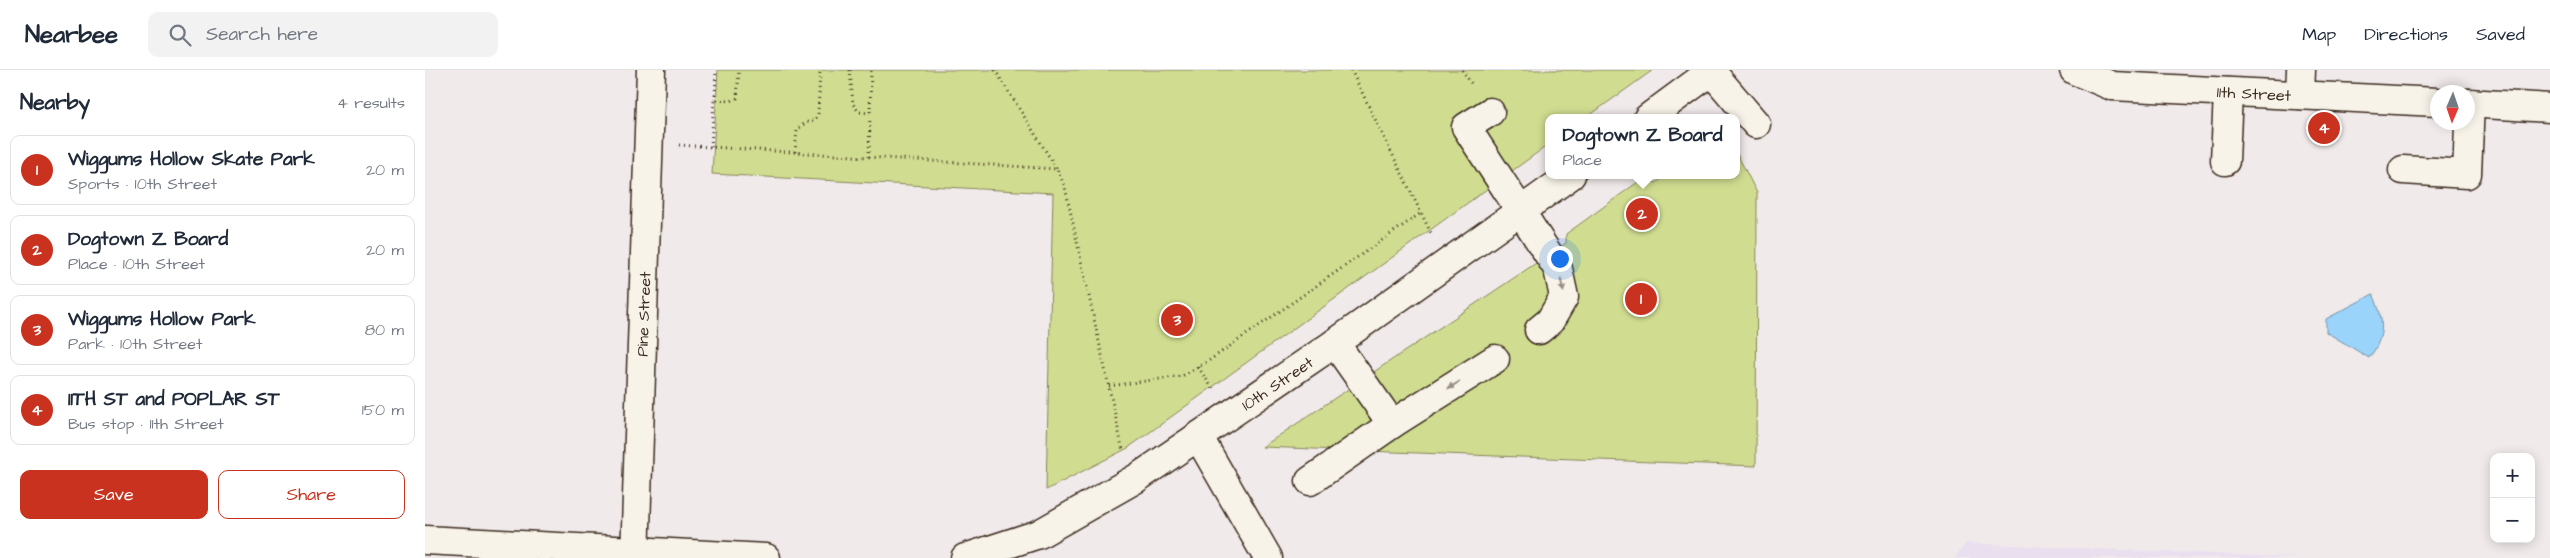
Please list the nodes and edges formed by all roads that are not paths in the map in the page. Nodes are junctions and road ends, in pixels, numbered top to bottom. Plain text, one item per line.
1 (651, 70) edge
2 (1712, 70) edge
3 (2074, 70) edge
4 (2301, 82) edge
5 (2228, 92) junction
6 (2430, 101) edge
7 (2475, 103) edge
8 (2550, 108) edge
9 (1490, 112) dead end
10 (1653, 114) edge
11 (1756, 124) dead end
12 (2468, 130) edge
13 (2225, 160) dead end
14 (2403, 170) dead end
15 (1566, 179) edge
16 (1522, 212) junction
17 (1539, 330) dead end
18 (1335, 343) junction
19 (1495, 359) dead end
20 (1392, 424) junction
21 (1198, 436) junction
22 (1310, 481) dead end
23 (425, 540) edge
24 (636, 554) edge
25 (766, 558) edge
26 (965, 558) edge
27 (1268, 558) edge

1 - 24 street, Pine Street
2 - 10 street
2 - 11 street
3 - 5 street, 11th Street
4 - 5 street, 11th Street
4 - 6 street, 11th Street
5 - 13 street
7 - 8 street
9 - 16 street
12 - 14 street
15 - 16 street, 10th Street
16 -> 17 street
16 - 18 street, 10th Street
18 - 20 street
18 - 21 street, 10th Street
19 -> 20 street
20 - 22 street
21 - 26 street, 10th Street
21 - 27 street
23 - 24 street
24 - 25 street

